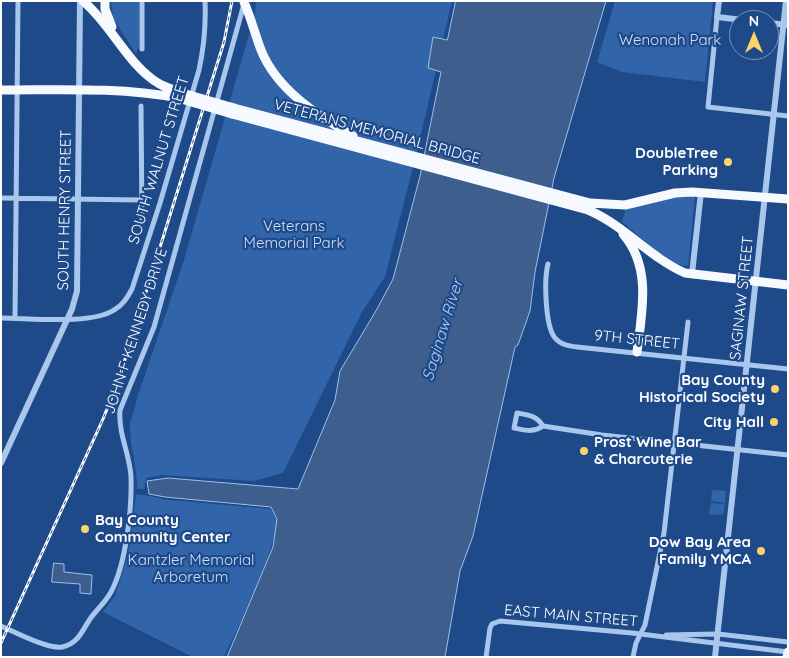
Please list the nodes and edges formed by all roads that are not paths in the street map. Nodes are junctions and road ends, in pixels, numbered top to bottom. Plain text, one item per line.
1 (18, 1) edge
2 (82, 1) edge
3 (105, 1) edge
4 (142, 1) edge
5 (205, 1) edge
6 (719, 1) edge
7 (786, 1) edge
8 (244, 2) edge
9 (717, 17) junction
10 (729, 18) edge
11 (786, 25) edge
12 (117, 39) junction
13 (142, 49) dead end
14 (1, 90) edge
15 (16, 90) junction
16 (80, 91) junction
17 (178, 95) junction
18 (141, 106) dead end
19 (233, 111) junction
20 (774, 114) junction
21 (788, 116) edge
22 (364, 142) junction
23 (378, 150) junction
24 (701, 192) junction
25 (765, 197) junction
26 (1, 198) edge
27 (16, 198) junction
28 (78, 200) junction
29 (141, 200) junction
30 (788, 200) edge
31 (571, 202) junction
32 (611, 221) junction
33 (142, 223) dead end
34 (548, 267) dead end
35 (689, 273) junction
36 (756, 281) junction
37 (788, 285) edge
38 (1, 318) edge
39 (15, 318) junction
40 (67, 318) junction
41 (688, 322) dead end
42 (637, 352) junction
43 (684, 358) junction
44 (747, 365) junction
45 (788, 369) edge
46 (543, 426) junction
47 (674, 443) junction
48 (737, 450) junction
49 (788, 455) edge
50 (1, 463) edge
51 (1, 626) edge
52 (640, 634) junction
53 (718, 634) junction
54 (648, 635) junction
55 (788, 642) edge
56 (717, 644) junction
57 (788, 652) edge
58 (486, 657) edge
59 (633, 657) edge
60 (715, 657) edge
61 (787, 657) edge

1 - 15 street
2 - 12 highway, VETERANS MEMORIAL BRIDGE
2 - 16 street, SOUTH HENRY STREET
3 - 12 highway
4 - 13 street
5 - 40 street, SOUTH WALNUT STREET
6 - 9 street
7 - 11 street, SAGINAW STREET
8 - 22 highway
8 - 51 street, JOHN F KENNEDY DRIVE
9 - 10 street
9 - 20 street
11 - 20 street, SAGINAW STREET
12 - 17 highway, VETERANS MEMORIAL BRIDGE
14 - 15 highway
15 - 16 highway
15 - 27 street
16 - 17 highway
16 - 28 street, SOUTH HENRY STREET
17 - 19 highway, VETERANS MEMORIAL BRIDGE, bridge
18 - 29 street
19 - 22 highway, VETERANS MEMORIAL BRIDGE
19 - 23 highway, VETERANS MEMORIAL BRIDGE
20 - 21 street
20 - 25 street, SAGINAW STREET
22 - 23 highway, VETERANS MEMORIAL BRIDGE
23 - 31 highway, VETERANS MEMORIAL BRIDGE
24 - 25 highway, VETERANS MEMORIAL BRIDGE
24 - 31 highway, VETERANS MEMORIAL BRIDGE
24 - 35 street
25 - 30 highway, VETERANS MEMORIAL BRIDGE
25 - 36 street, SAGINAW STREET
26 - 27 street
27 - 28 street
27 - 39 street
28 - 29 street
28 - 40 street, SOUTH HENRY STREET
29 - 33 street
31 - 32 highway, VETERANS MEMORIAL BRIDGE
32 - 35 highway, VETERANS MEMORIAL BRIDGE
32 - 42 highway
34 - 42 street, 9TH STREET
35 - 36 highway
36 - 37 highway
36 - 44 street, SAGINAW STREET
38 - 39 street
39 - 40 street
40 - 50 street, SOUTH HENRY STREET
41 - 43 street
42 - 43 street, 9TH STREET
43 - 44 street, 9TH STREET
43 - 47 street
44 - 45 street, 9TH STREET
44 - 48 street, SAGINAW STREET
46 - 46 street
46 - 47 street
47 - 48 street
47 - 52 street
48 - 49 street
48 - 53 street, SAGINAW STREET
52 - 54 street, EAST MAIN STREET
52 - 58 street, EAST MAIN STREET
52 - 59 street
53 - 54 street, EAST MAIN STREET
53 - 55 street, EAST MAIN STREET
53 - 56 street, SAGINAW STREET
54 - 56 street, EAST MAIN STREET
56 - 57 street, EAST MAIN STREET
56 - 60 street, SAGINAW STREET
57 - 61 main road

